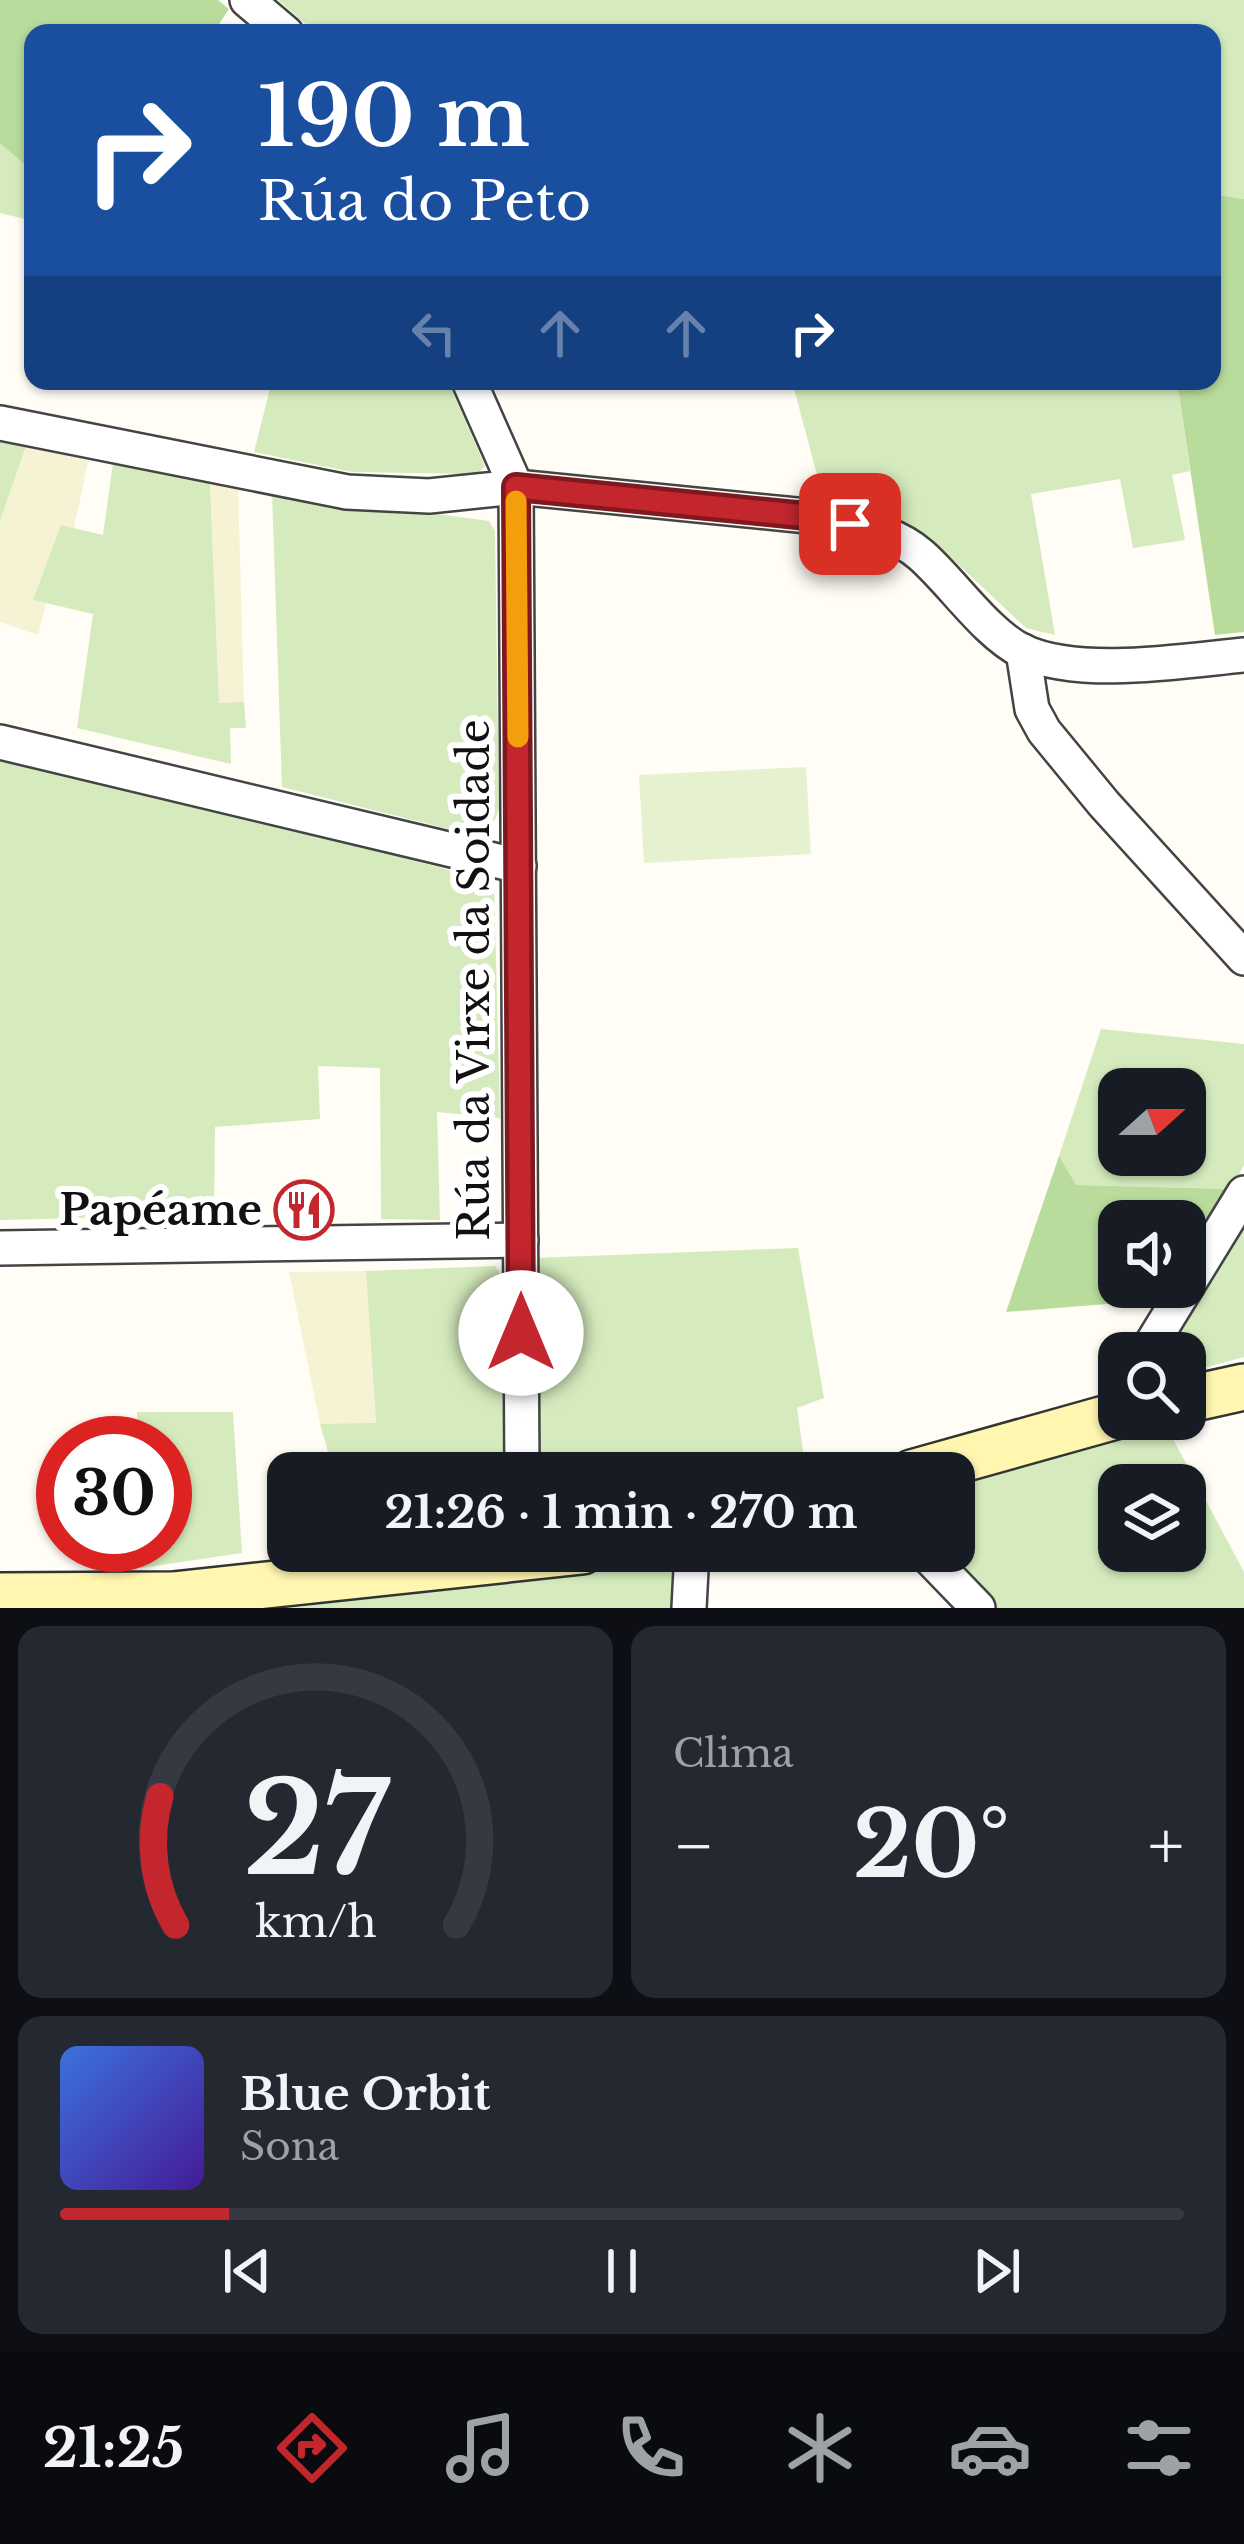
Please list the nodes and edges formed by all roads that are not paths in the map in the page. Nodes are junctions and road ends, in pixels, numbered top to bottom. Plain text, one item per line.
1 (247, 0) edge
2 (275, 24) edge
3 (473, 390) edge
4 (0, 423) edge
5 (516, 487) junction
6 (1023, 651) junction
7 (1244, 655) edge
8 (0, 742) edge
9 (518, 866) junction
10 (1244, 958) edge
11 (1244, 1193) edge
12 (521, 1240) junction
13 (0, 1248) edge
14 (1159, 1332) edge
15 (1244, 1387) edge
16 (1206, 1395) edge
17 (1098, 1421) edge
18 (522, 1452) edge
19 (975, 1455) edge
20 (373, 1572) edge
21 (691, 1572) edge
22 (939, 1572) edge
23 (0, 1597) edge
24 (961, 1600) edge
25 (688, 1608) edge

1 - 2 street
3 - 5 street
4 - 5 street
5 - 6 street
5 - 9 street, Rúa da Virxe da Soidade
6 - 7 street
6 - 10 street
8 - 9 street
9 - 12 street, Rúa da Virxe da Soidade
11 - 14 street
12 - 13 street
12 - 18 street, Rúa da Virxe da Soidade
15 - 16 main road
17 - 19 main road
20 - 23 main road
21 - 25 street
22 - 24 street

